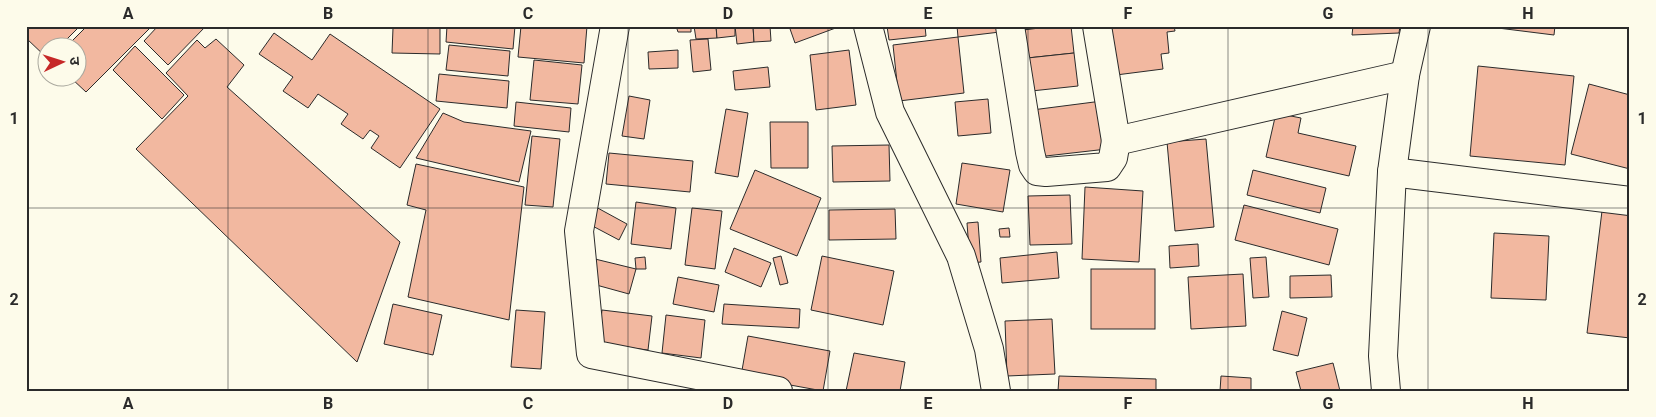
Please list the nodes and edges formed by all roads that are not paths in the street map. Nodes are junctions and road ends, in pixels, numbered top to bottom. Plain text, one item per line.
1 (615, 26) edge
2 (868, 26) edge
3 (1010, 26) edge
4 (1097, 26) edge
5 (1416, 26) edge
6 (1405, 75) junction
7 (1116, 141) junction
8 (1392, 172) junction
9 (1630, 201) edge
10 (778, 391) edge
11 (996, 391) edge
12 (1386, 391) edge

1 - 10 street
2 - 11 street
3 - 7 street
4 - 7 street
5 - 6 street
6 - 7 street
6 - 8 street
8 - 9 street
8 - 12 street

